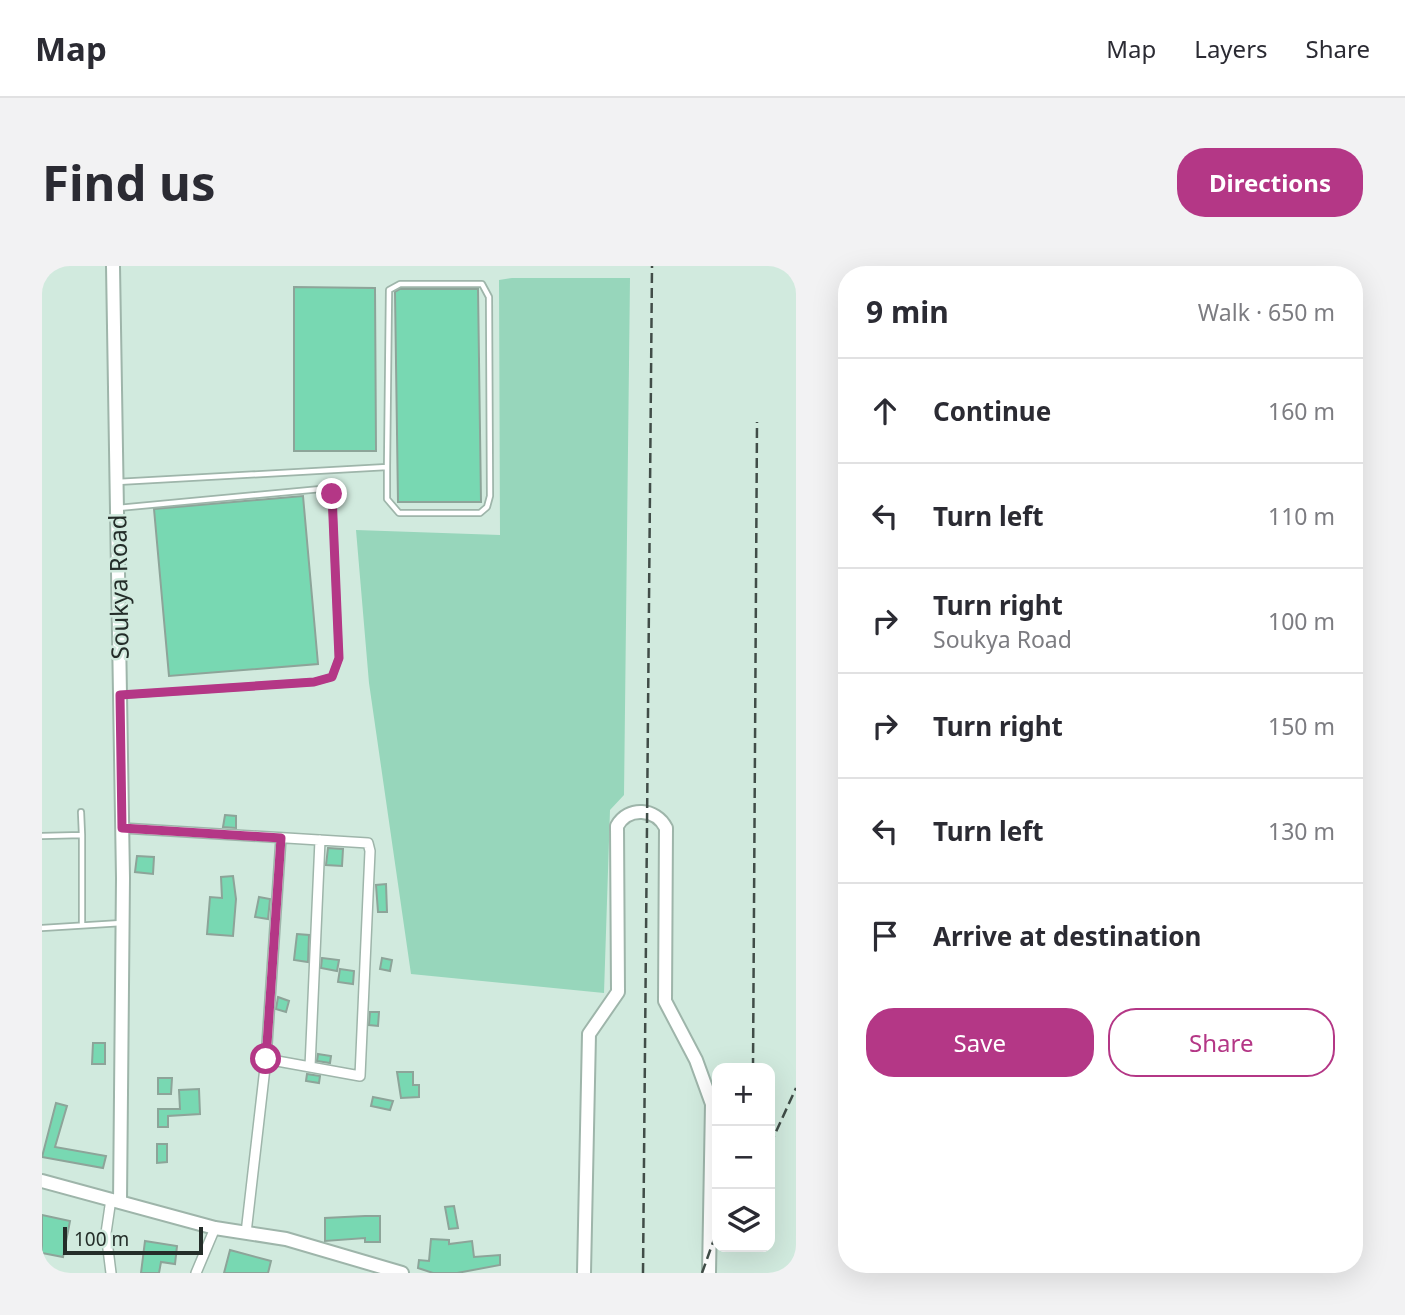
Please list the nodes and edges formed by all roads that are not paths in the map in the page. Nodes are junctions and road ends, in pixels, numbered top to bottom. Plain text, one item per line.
1 (113, 266) edge
2 (387, 467) junction
3 (117, 482) junction
4 (117, 508) junction
5 (120, 695) junction
6 (81, 812) dead end
7 (122, 828) junction
8 (82, 835) junction
9 (42, 836) edge
10 (281, 838) junction
11 (320, 840) junction
12 (123, 923) junction
13 (82, 925) junction
14 (42, 928) edge
15 (266, 1059) junction
16 (310, 1067) junction
17 (42, 1181) edge
18 (116, 1201) junction
19 (215, 1228) junction
20 (246, 1233) junction
21 (111, 1273) edge
22 (197, 1273) edge
23 (402, 1273) edge
24 (584, 1273) edge
25 (709, 1273) edge

1 - 3 main road, Soukya Road
2 - 2 lane
2 - 3 lane
3 - 4 main road, Soukya Road
4 - 5 main road, Soukya Road
4 - 5 lane
5 - 7 main road, Soukya Road
6 - 8 lane
7 - 10 street
7 - 12 main road, Soukya Road
8 - 9 lane
8 - 13 lane
10 - 11 street
10 - 15 street
11 - 16 street
11 - 16 street
12 - 13 lane
12 - 18 main road, Soukya Road
13 - 14 lane
15 - 16 street
15 - 20 street
17 - 18 main road
18 - 19 main road
18 - 21 street
19 - 20 main road
19 - 22 street
20 - 23 main road
24 - 25 main road

